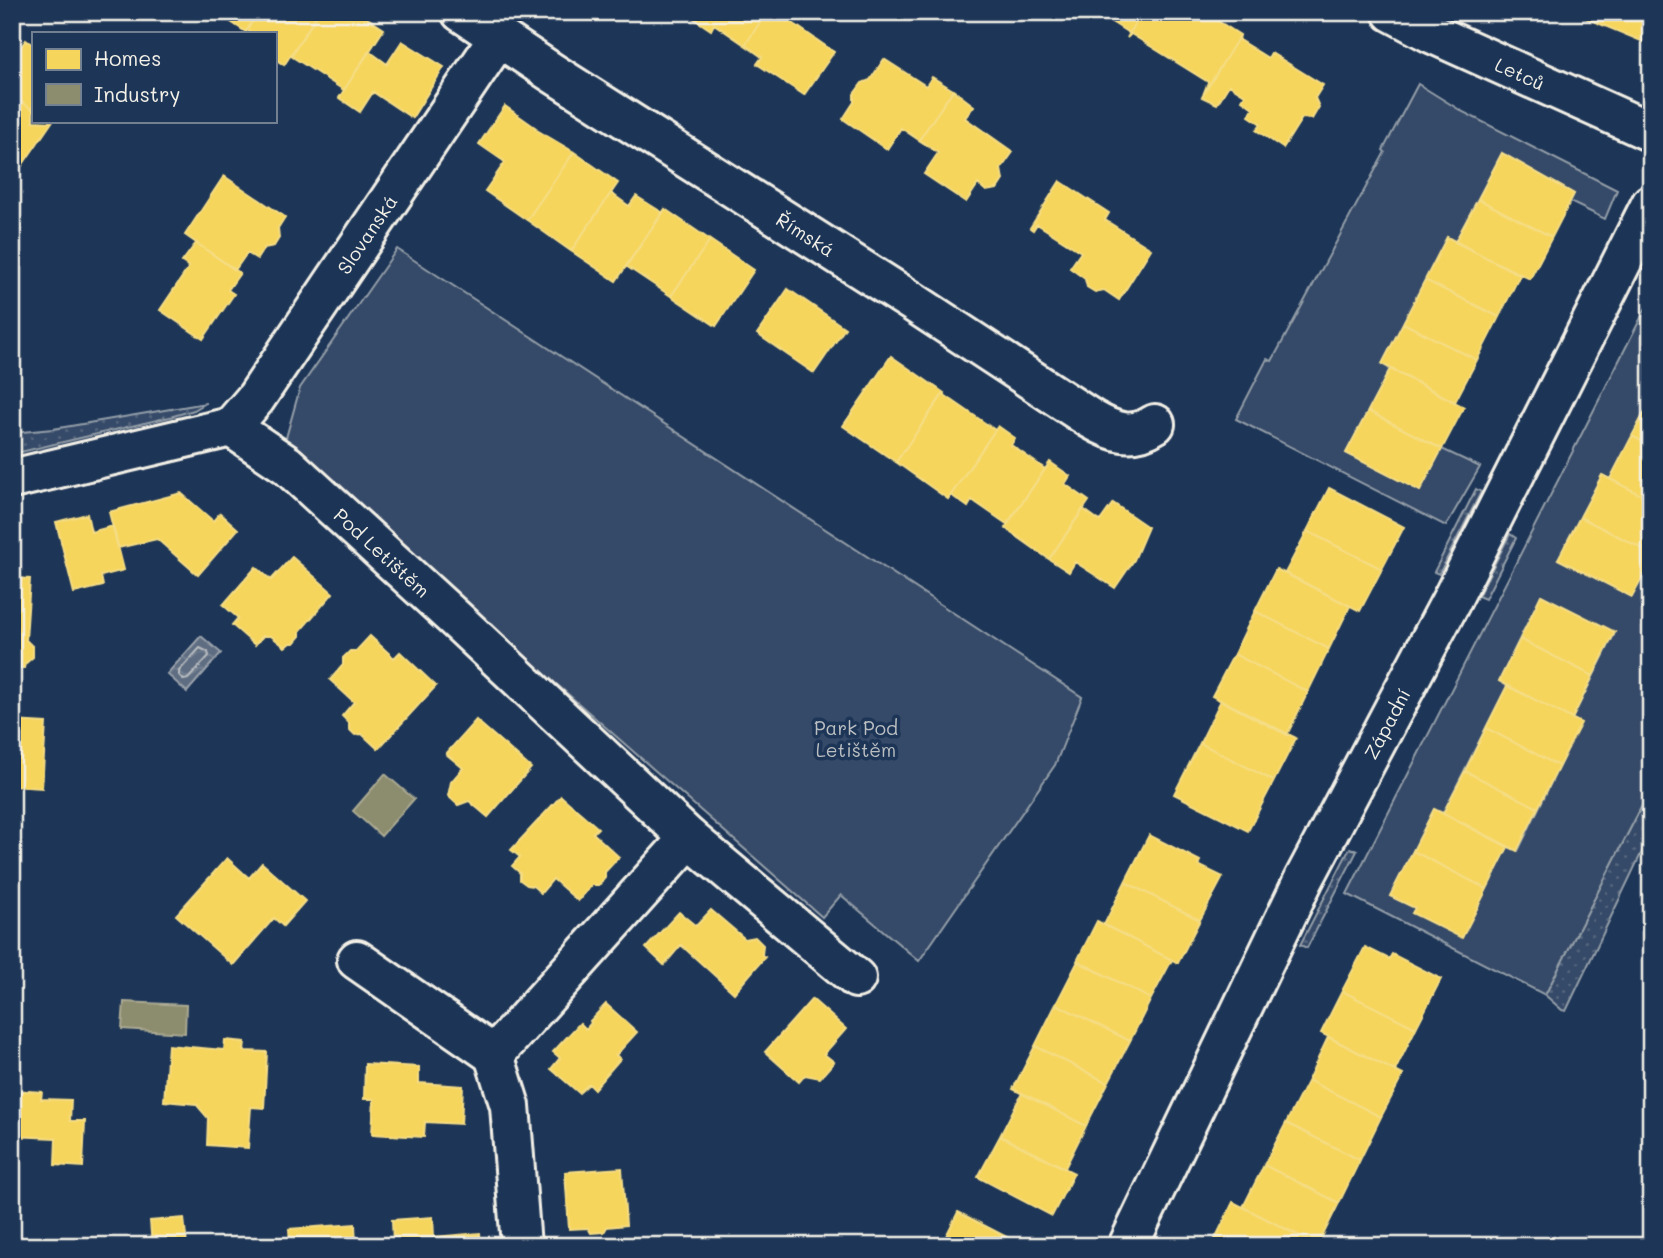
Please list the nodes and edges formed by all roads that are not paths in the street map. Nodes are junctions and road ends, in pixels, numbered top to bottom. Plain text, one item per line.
1 (461, 12) edge
2 (1392, 12) edge
3 (499, 37) junction
4 (1651, 132) edge
5 (1651, 204) edge
6 (1155, 424) dead end
7 (231, 428) junction
8 (12, 479) edge
9 (689, 838) junction
10 (357, 960) dead end
11 (856, 978) dead end
12 (495, 1055) junction
13 (521, 1246) edge
14 (1128, 1246) edge

1 - 3 street, Římská
2 - 4 street, Letců
3 - 6 street, Římská
3 - 7 street, Slovanská
5 - 14 street, Západní
7 - 8 street
7 - 9 street, Pod Letištěm
9 - 11 street, Pod Letištěm
9 - 12 street
10 - 12 street
12 - 13 street

